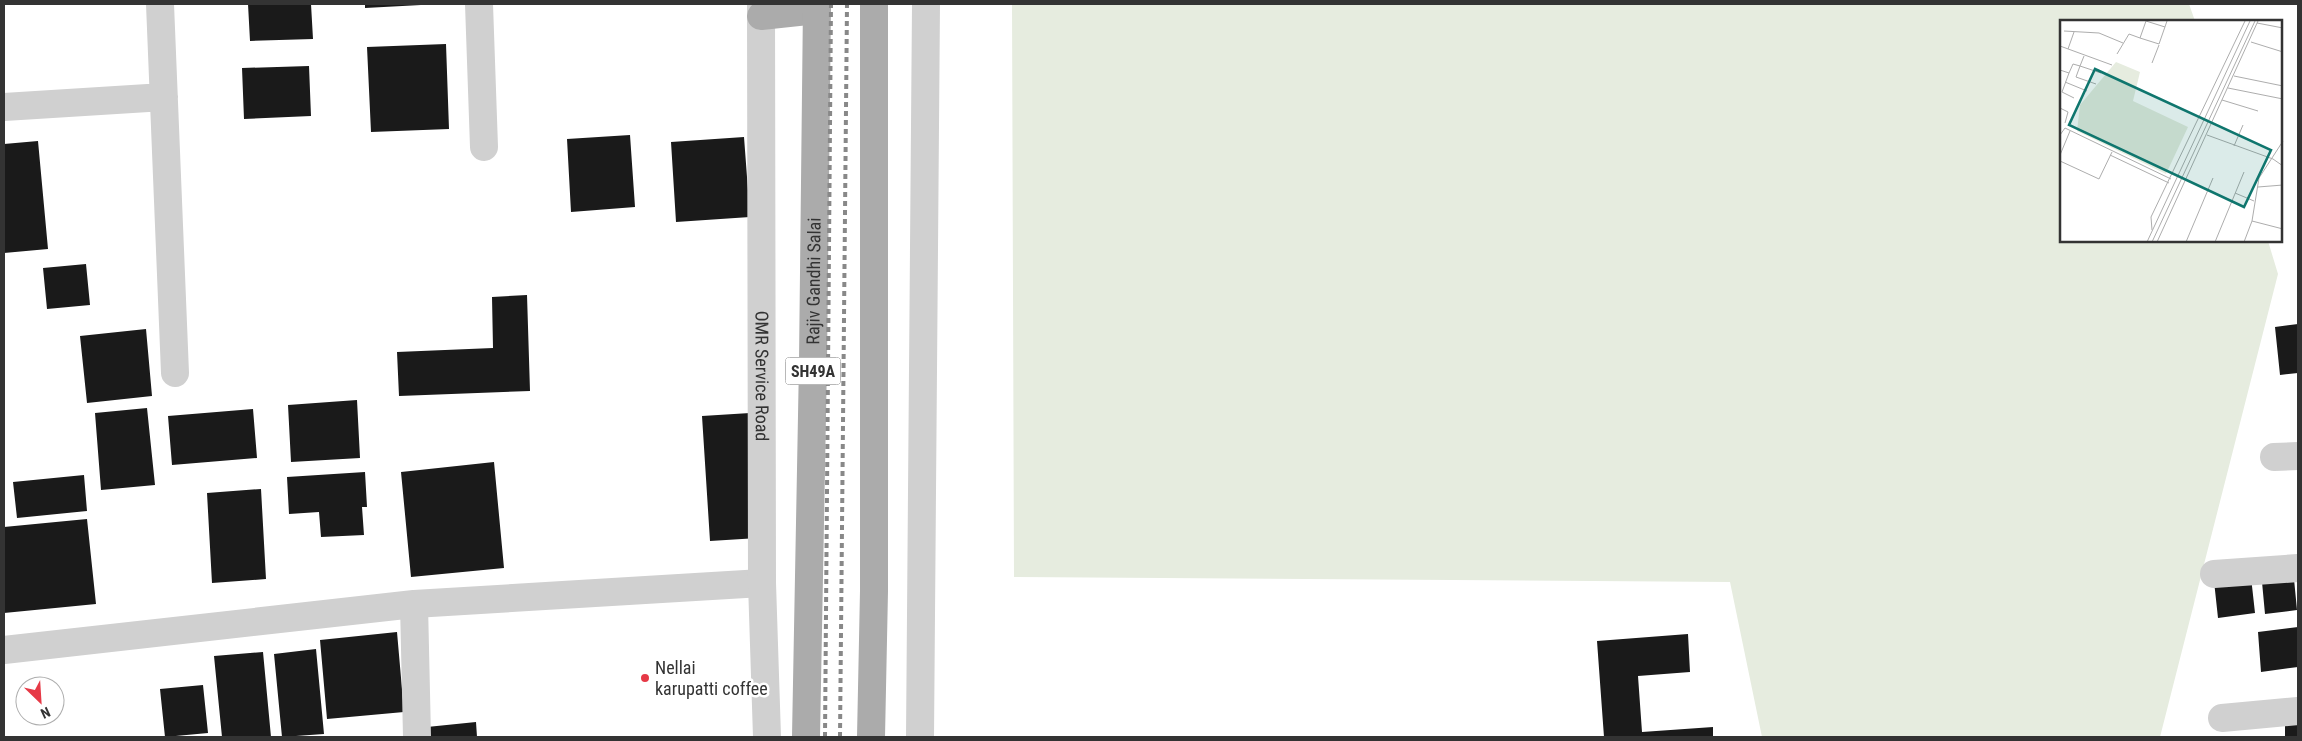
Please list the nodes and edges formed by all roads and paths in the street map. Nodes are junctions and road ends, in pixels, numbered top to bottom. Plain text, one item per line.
1 (160, 4) edge
2 (479, 4) edge
3 (874, 4) edge
4 (926, 4) edge
5 (817, 7) edge
6 (761, 10) edge
7 (164, 97) junction
8 (4, 107) edge
9 (484, 147) dead end
10 (175, 373) dead end
11 (2298, 568) edge
12 (2214, 574) dead end
13 (762, 583) junction
14 (414, 604) junction
15 (4, 650) edge
16 (2298, 710) edge
17 (2222, 718) dead end
18 (417, 737) edge
19 (767, 737) edge
20 (806, 737) edge
21 (871, 737) edge
22 (920, 737) edge

1 - 7 street
2 - 9 street
3 - 21 main road
4 - 22 street
5 - 6 main road
5 - 20 main road, Rajiv Gandhi Salai / SH49A
6 - 13 street, OMR Service Road
7 - 8 street
7 - 10 street
11 - 12 street
13 - 14 street
13 - 19 street, OMR Service Road
14 - 15 street
14 - 18 street
16 - 17 street

